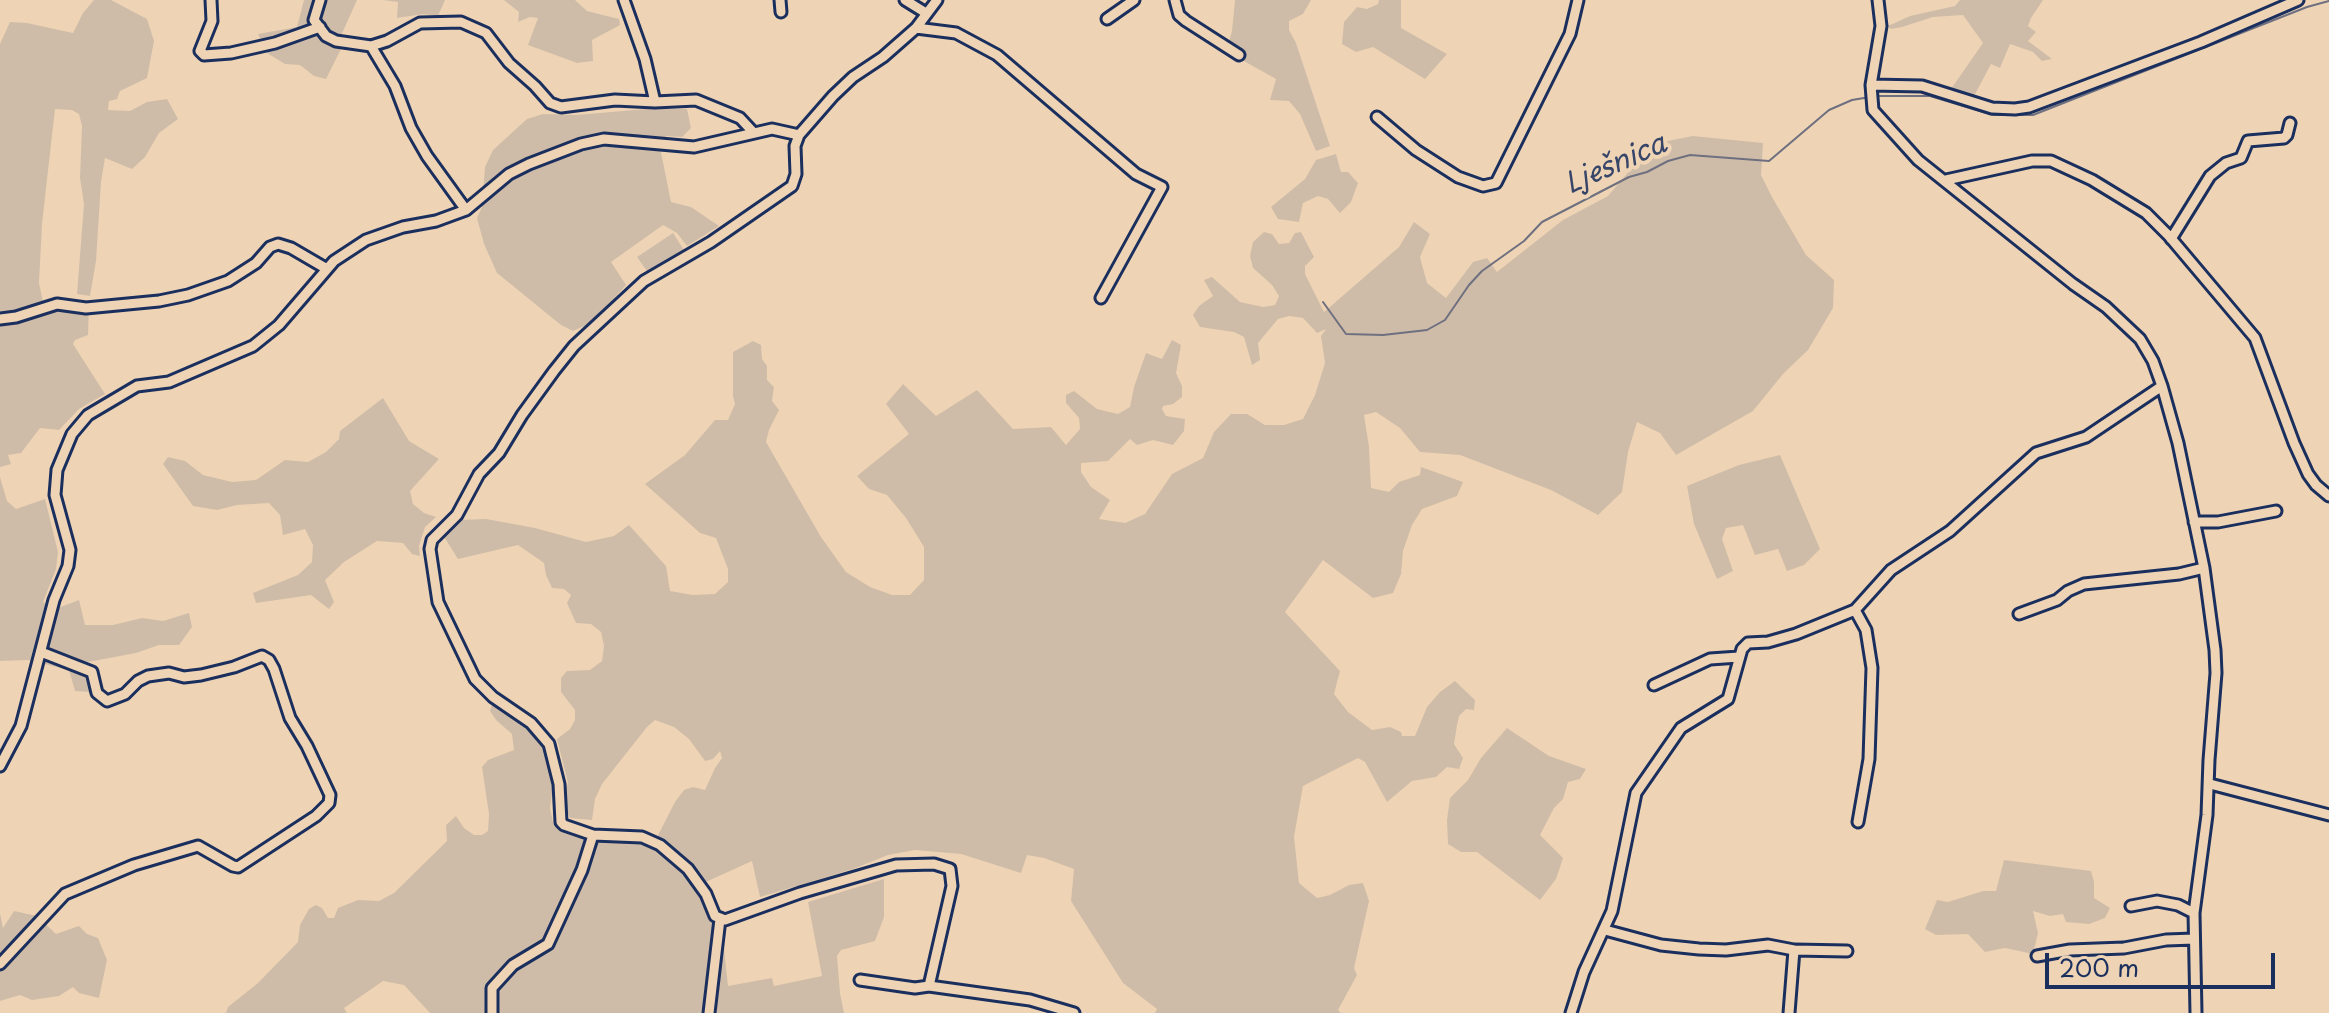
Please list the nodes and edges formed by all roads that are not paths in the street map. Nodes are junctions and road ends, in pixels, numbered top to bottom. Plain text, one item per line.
1 (211, 0) edge
2 (320, 0) edge
3 (624, 0) edge
4 (780, 0) edge
5 (905, 0) edge
6 (937, 0) edge
7 (1134, 0) edge
8 (1175, 0) edge
9 (1578, 0) edge
10 (1878, 0) edge
11 (2298, 0) edge
12 (781, 12) dead end
13 (926, 13) junction
14 (1107, 19) dead end
15 (320, 27) junction
16 (916, 28) junction
17 (371, 46) junction
18 (1239, 55) dead end
19 (1871, 89) junction
20 (655, 102) junction
21 (1377, 117) dead end
22 (2290, 123) dead end
23 (753, 132) junction
24 (799, 135) junction
25 (1946, 180) junction
26 (466, 210) junction
27 (2171, 239) junction
28 (327, 269) junction
29 (1101, 298) dead end
30 (0, 319) edge
31 (2162, 386) junction
32 (2329, 496) edge
33 (2276, 511) dead end
34 (2194, 522) junction
35 (2204, 568) junction
36 (1855, 610) junction
37 (2019, 614) dead end
38 (41, 652) junction
39 (1739, 657) junction
40 (1654, 685) dead end
41 (0, 766) edge
42 (2210, 784) junction
43 (2329, 815) edge
44 (1858, 822) dead end
45 (593, 835) junction
46 (2131, 906) dead end
47 (2194, 913) junction
48 (720, 919) junction
49 (1605, 930) junction
50 (2194, 939) junction
51 (1794, 950) junction
52 (1847, 951) dead end
53 (2037, 956) dead end
54 (0, 964) edge
55 (860, 980) dead end
56 (929, 986) junction
57 (492, 1013) edge
58 (709, 1013) edge
59 (1074, 1013) edge
60 (1571, 1013) edge
61 (1789, 1013) edge
62 (2196, 1013) edge

1 - 15 street
2 - 15 street
3 - 20 street
4 - 12 street
5 - 13 street
6 - 13 street
7 - 14 street
8 - 18 street
9 - 21 street
10 - 19 street
11 - 19 street
13 - 16 street
15 - 17 street
16 - 24 street
16 - 29 street
17 - 20 street
17 - 26 street
19 - 25 street
20 - 23 street
22 - 27 street
23 - 24 street
23 - 26 street
24 - 45 street
25 - 27 street
25 - 31 street
26 - 28 street
27 - 32 street
28 - 30 street
28 - 38 street
31 - 34 street
31 - 36 street
33 - 34 street
34 - 35 street
35 - 37 street
35 - 42 street
36 - 39 street
36 - 44 street
38 - 41 street
38 - 54 street
39 - 40 street
39 - 49 street
42 - 43 street
42 - 47 street
45 - 48 street
45 - 57 street
46 - 47 street
47 - 50 street
48 - 56 street
48 - 58 street
49 - 51 street
49 - 60 street
50 - 53 street
50 - 62 street
51 - 52 street
51 - 61 street
55 - 56 street
56 - 59 street

